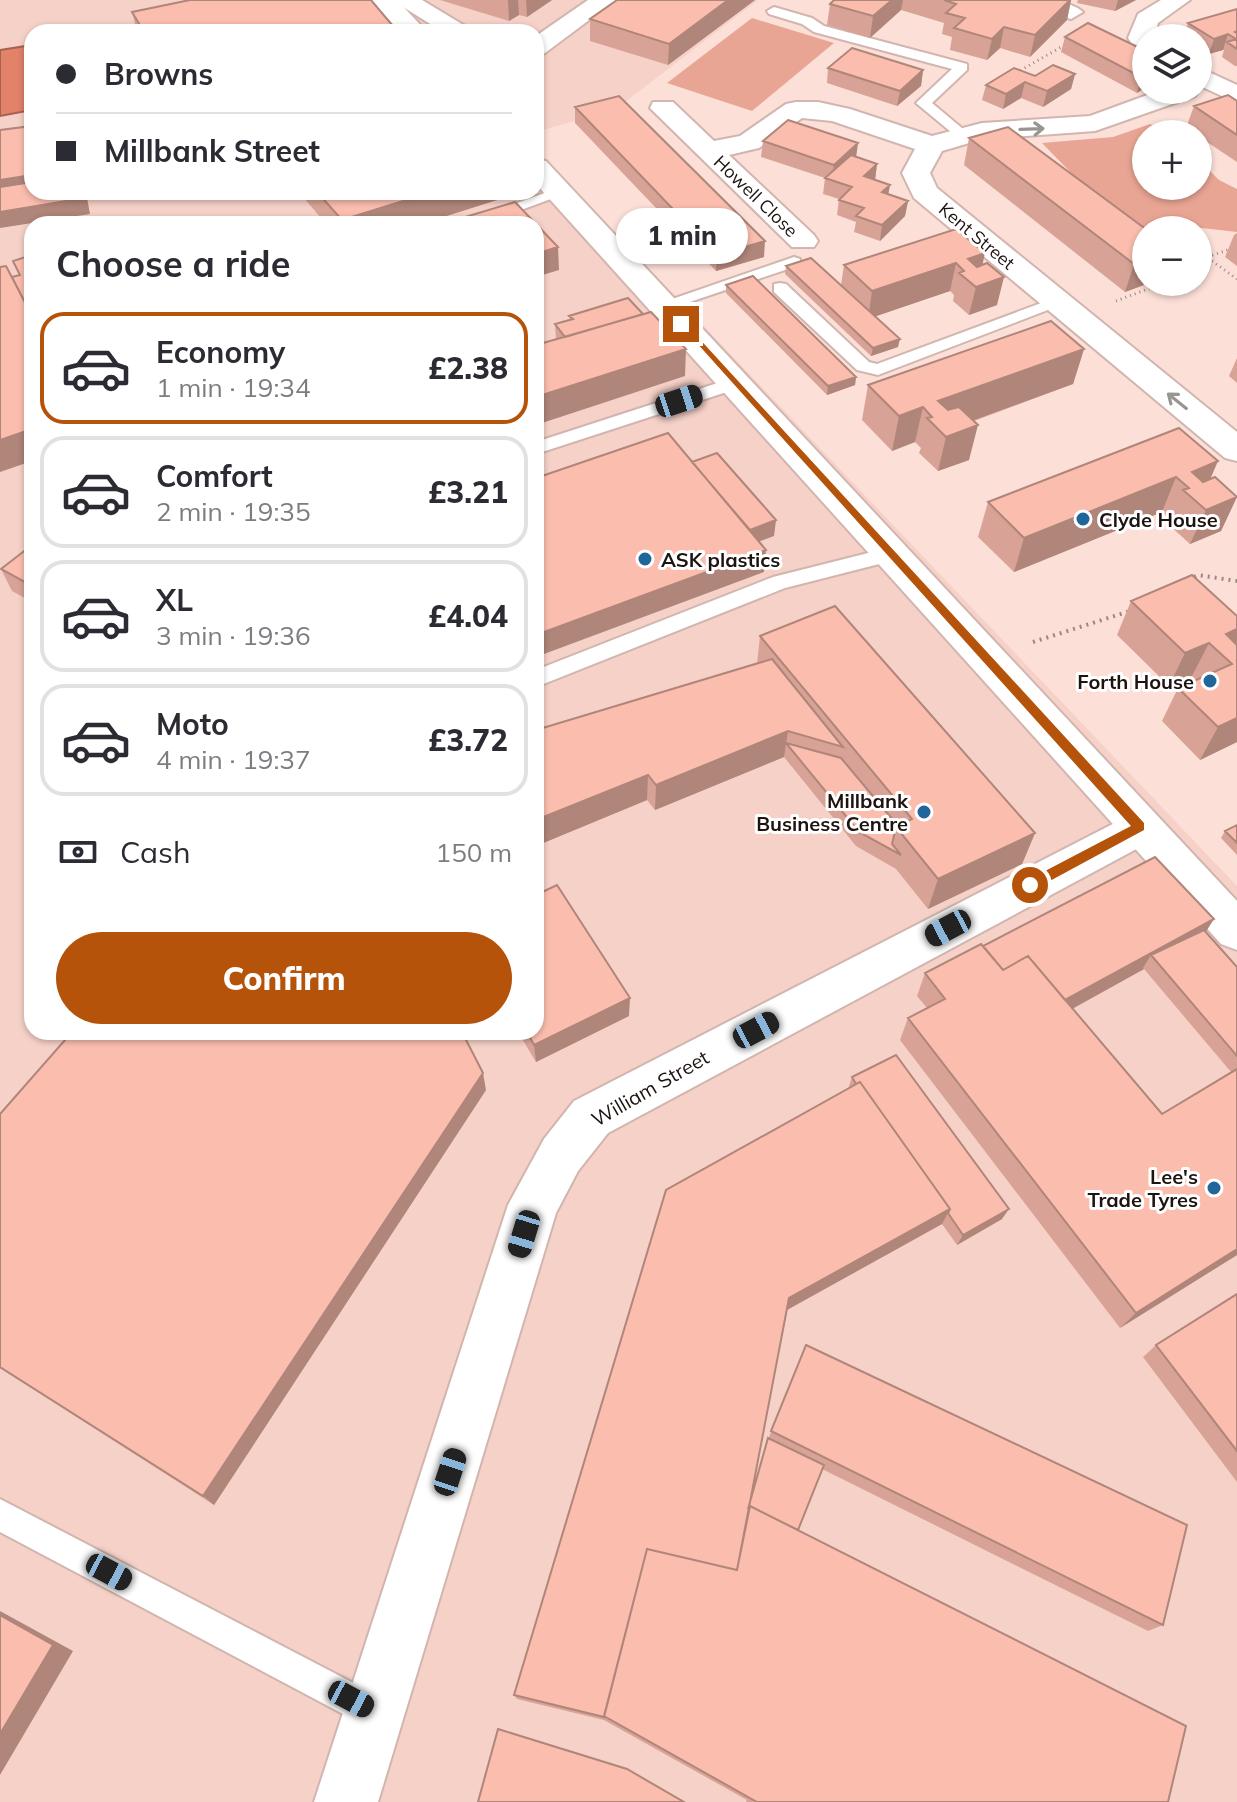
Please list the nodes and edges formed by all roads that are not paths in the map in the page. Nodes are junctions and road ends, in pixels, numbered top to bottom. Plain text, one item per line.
1 (383, 0) edge
2 (404, 0) edge
3 (604, 0) edge
4 (1031, 0) edge
5 (1178, 0) edge
6 (774, 11) dead end
7 (1071, 12) dead end
8 (406, 24) edge
9 (448, 24) edge
10 (1145, 24) edge
11 (917, 34) dead end
12 (544, 42) edge
13 (898, 51) junction
14 (1212, 87) edge
15 (1237, 95) edge
16 (1144, 104) edge
17 (663, 108) dead end
18 (962, 134) junction
19 (931, 145) junction
20 (709, 151) junction
21 (547, 180) edge
22 (511, 200) edge
23 (482, 216) edge
24 (799, 252) joint
25 (780, 288) dead end
26 (1058, 303) junction
27 (663, 305) junction
28 (733, 384) junction
29 (544, 445) edge
30 (1237, 450) edge
31 (888, 555) junction
32 (544, 676) edge
33 (1140, 827) junction
34 (1237, 931) edge
35 (0, 1515) edge
36 (374, 1712) junction
37 (346, 1802) edge

1 - 8 street
2 - 9 street
3 - 12 street
4 - 7 street
5 - 10 street
6 - 13 lane
11 - 13 lane
13 - 18 lane
14 - 15 street
18 -> 16 street
17 - 20 street, Howell Close
18 - 19 street
19 - 20 street, Howell Close
19 - 26 street, Kent Street
20 - 24 street, Howell Close
21 - 27 street
22 - 23 lane
24 - 27 lane
25 - 26 lane
30 -> 26 street, Kent Street
27 - 28 street
28 - 29 lane
28 - 31 street
31 - 32 lane
31 - 33 street
33 - 34 street
33 - 36 street, William Street
35 - 36 lane
36 - 37 street, William Street

